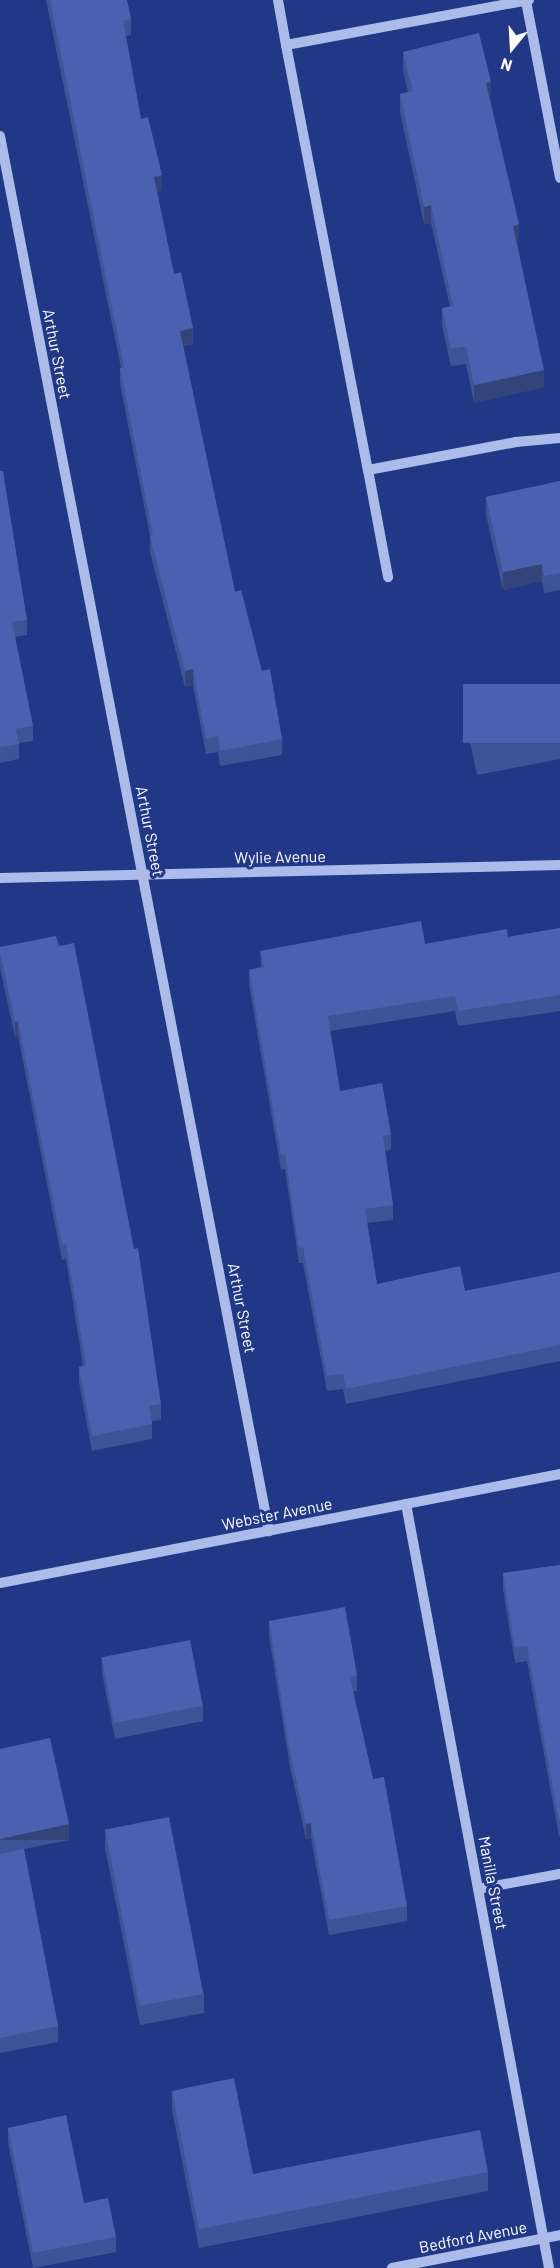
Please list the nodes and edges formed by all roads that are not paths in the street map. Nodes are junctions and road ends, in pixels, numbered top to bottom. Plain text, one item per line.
1 (278, 0) edge
2 (528, 0) edge
3 (286, 45) junction
4 (0, 136) edge
5 (560, 178) edge
6 (560, 438) edge
7 (368, 470) junction
8 (388, 577) dead end
9 (560, 865) edge
10 (144, 875) junction
11 (0, 878) edge
12 (560, 1474) edge
13 (406, 1504) junction
14 (269, 1531) junction
15 (0, 1583) edge
16 (560, 1874) edge
17 (478, 1890) junction
18 (560, 2235) edge
19 (543, 2239) junction
20 (392, 2268) edge
21 (549, 2268) edge

1 - 3 street
2 - 3 street
2 - 5 street
3 - 7 street
4 - 10 street, Arthur Street
6 - 7 street
7 - 8 street
9 - 10 street, Wylie Avenue
10 - 11 street, Wylie Avenue
10 - 14 street, Arthur Street
12 - 13 street, Webster Avenue
13 - 14 street, Webster Avenue
13 - 17 street, Manilla Street
14 - 15 street, Webster Avenue
16 - 17 street
17 - 19 street, Manilla Street
18 - 19 street, Bedford Avenue
19 - 20 street, Bedford Avenue
19 - 21 street, Manilla Street

